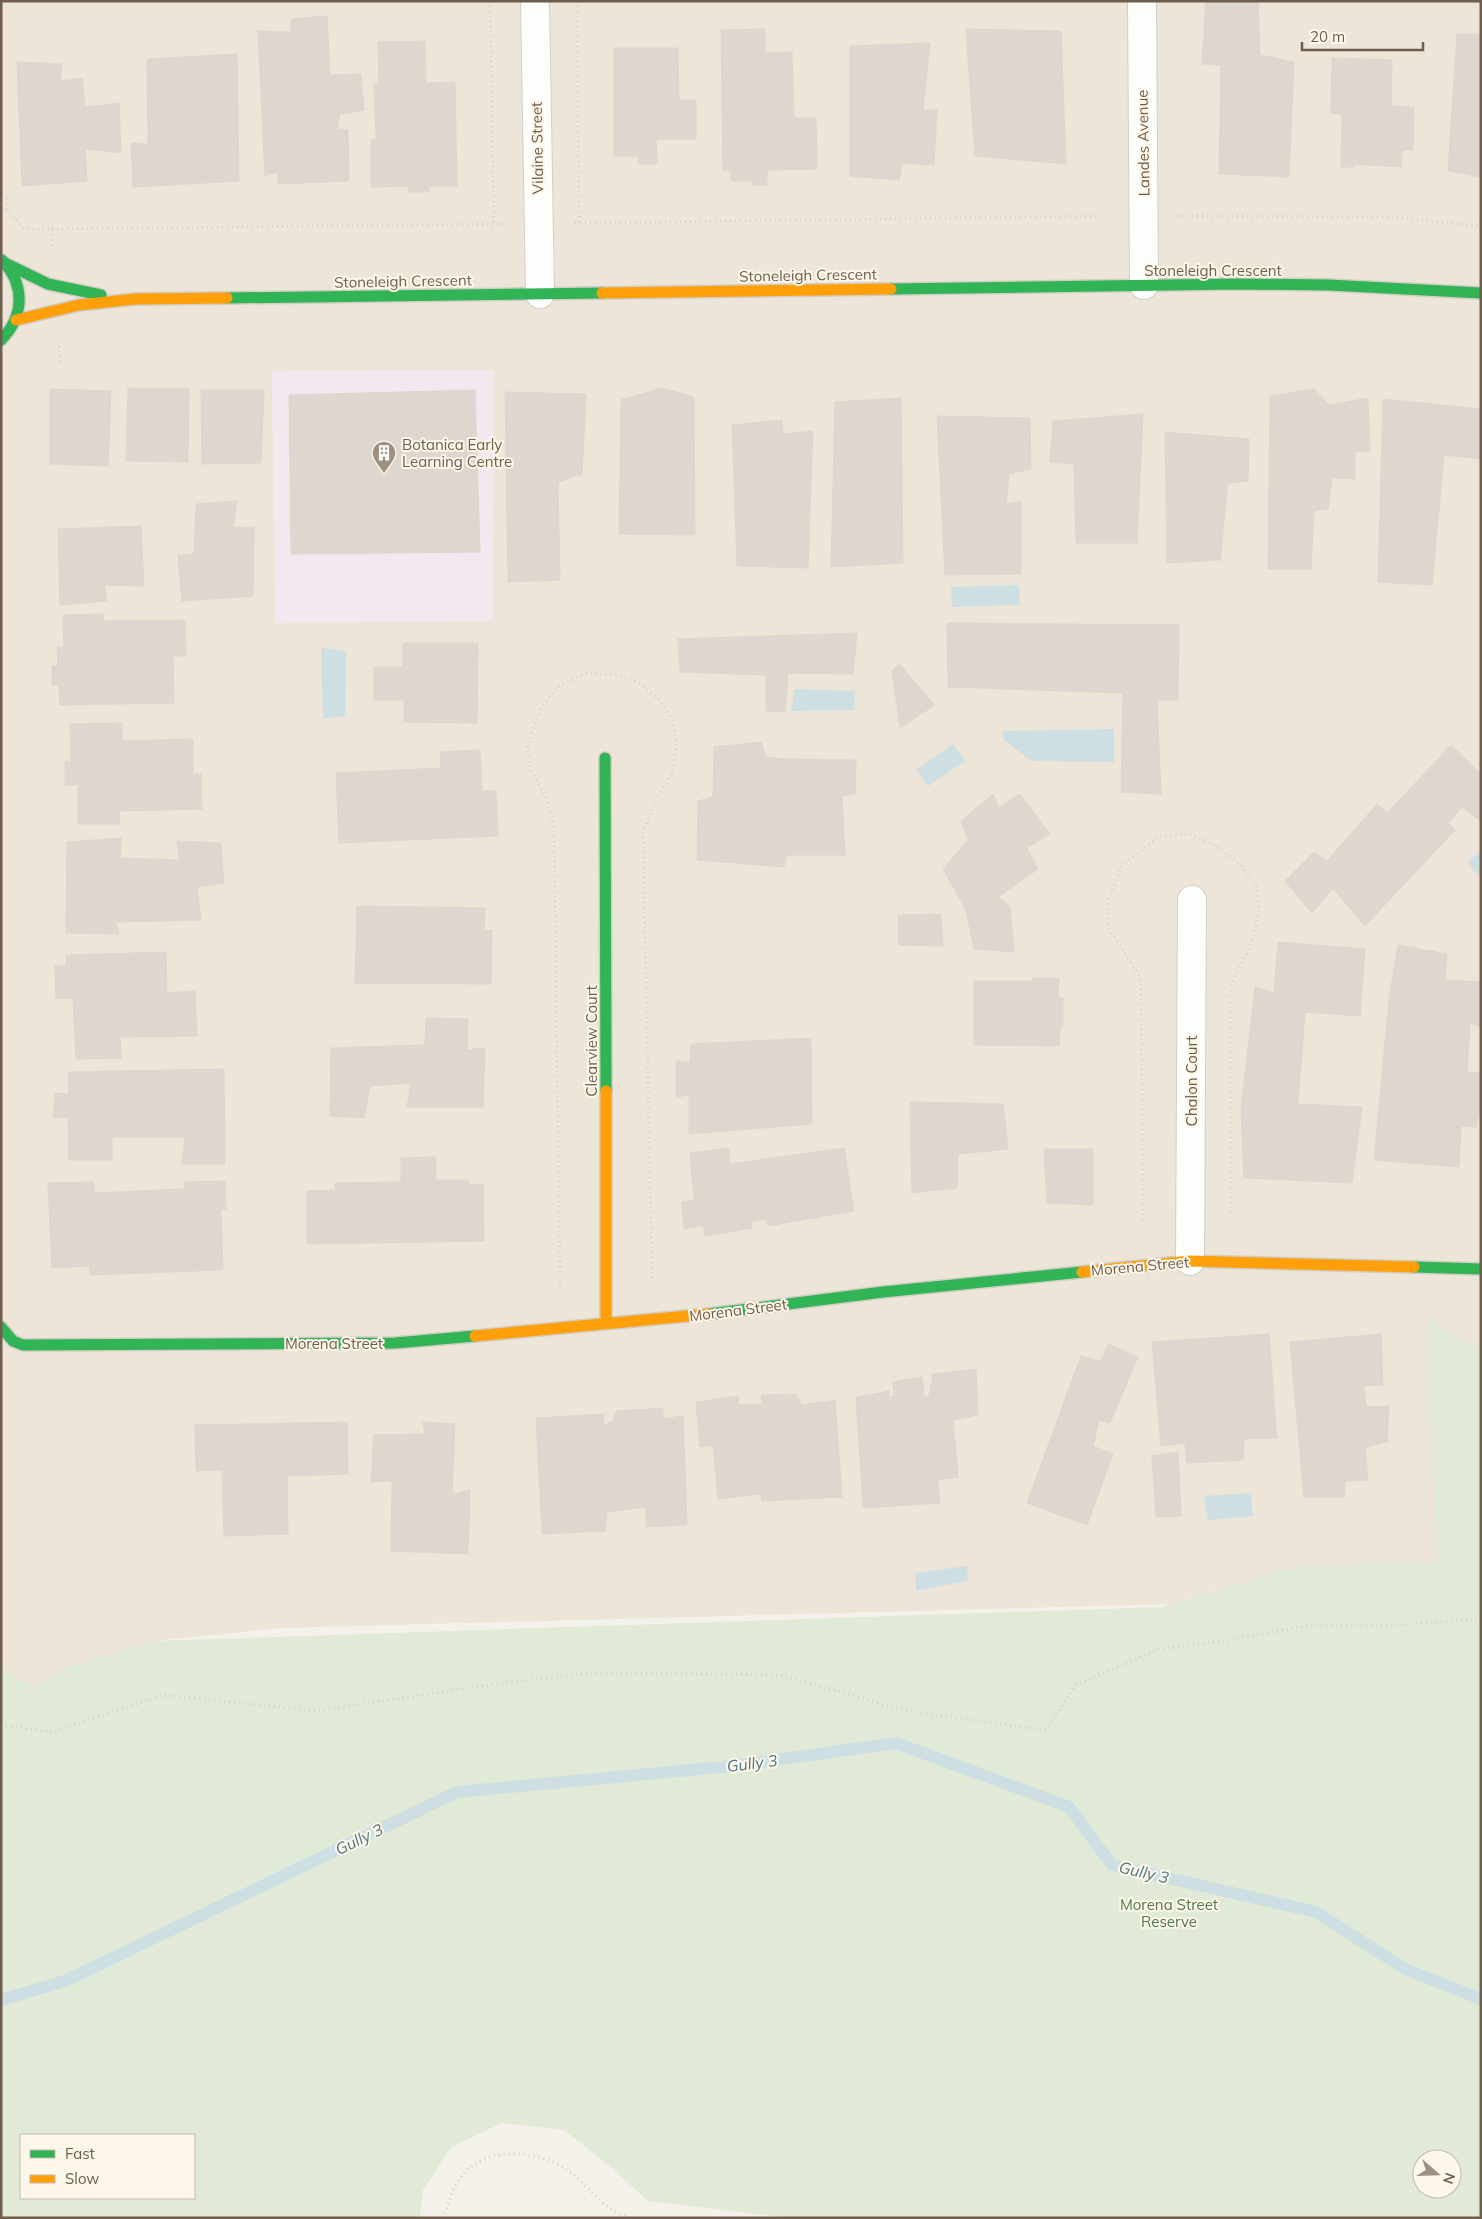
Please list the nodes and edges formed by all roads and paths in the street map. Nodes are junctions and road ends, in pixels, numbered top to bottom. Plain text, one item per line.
1 (490, 1) edge
2 (535, 1) edge
3 (577, 1) edge
4 (1142, 1) edge
5 (1144, 215) junction
6 (579, 223) junction
7 (494, 224) junction
8 (539, 224) junction
9 (1481, 226) edge
10 (52, 229) dead end
11 (4, 262) edge
12 (1144, 285) junction
13 (1481, 293) edge
14 (540, 294) junction
15 (135, 299) junction
16 (7, 336) edge
17 (605, 758) dead end
18 (1192, 900) dead end
19 (1190, 1261) junction
20 (1481, 1269) edge
21 (606, 1323) junction
22 (1, 1327) edge
23 (1480, 1619) edge
24 (1, 1725) edge
25 (443, 2218) edge
26 (630, 2218) edge

1 - 7 path
2 - 8 street, Vilaine Street
3 - 6 path
4 - 5 street, Landes Avenue
5 - 6 path
5 - 9 path
5 - 12 street, Landes Avenue
6 - 8 path
7 - 8 path
7 - 10 path
8 - 14 street, Vilaine Street
11 - 15 street, Stoneleigh Crescent
11 - 16 street, Stoneleigh Crescent
12 - 13 street, Stoneleigh Crescent
12 - 14 street, Stoneleigh Crescent
14 - 15 street, Stoneleigh Crescent
15 - 16 street, Stoneleigh Crescent
17 - 21 street, Clearview Court
18 - 19 street, Chalon Court
19 - 20 street, Morena Street
19 - 21 street, Morena Street
21 - 22 street, Morena Street
23 - 24 path
25 - 26 path

